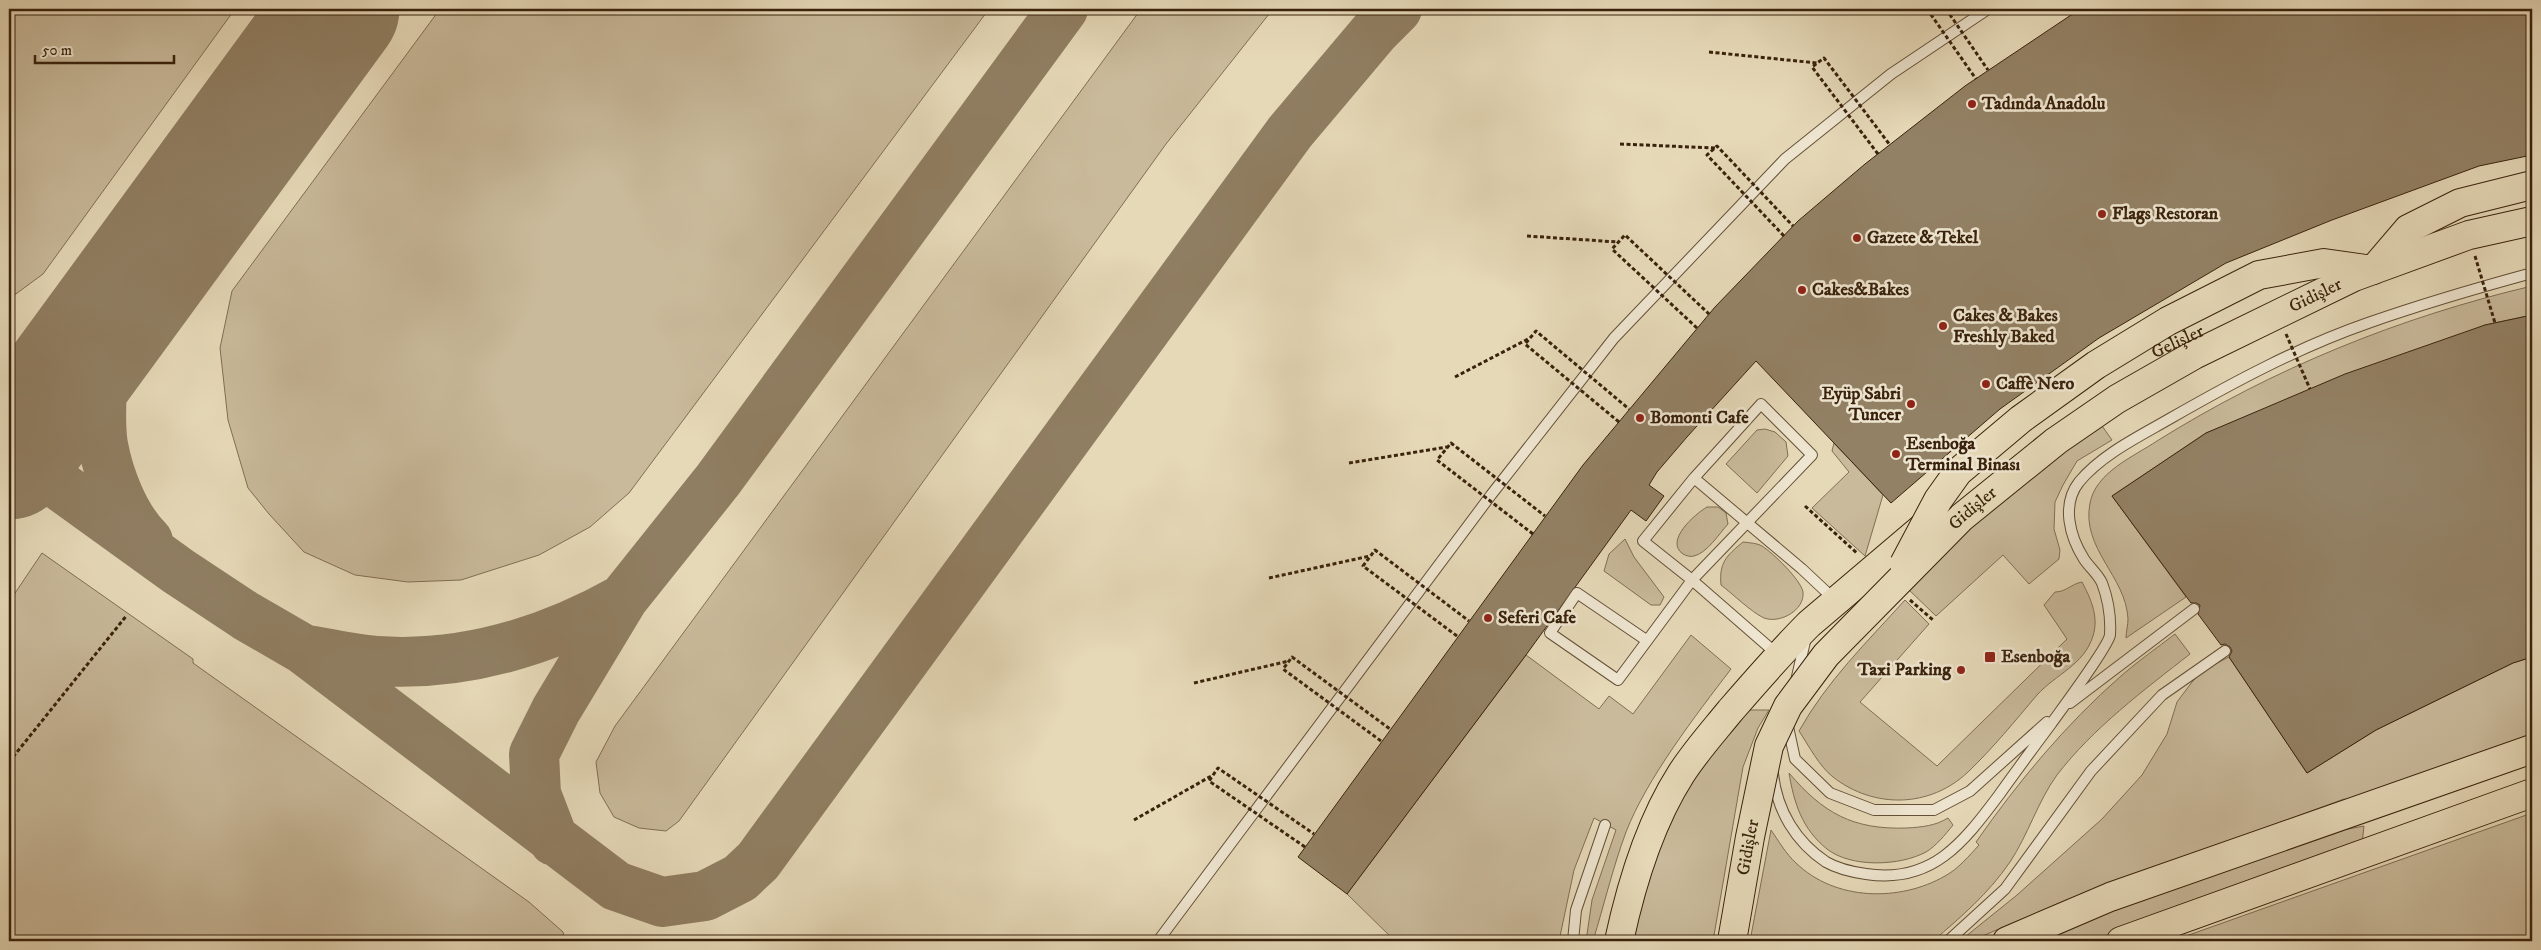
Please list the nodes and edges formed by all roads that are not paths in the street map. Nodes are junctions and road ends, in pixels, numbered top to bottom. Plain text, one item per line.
1 (1988, 9) edge
2 (2532, 185) edge
3 (2532, 202) edge
4 (2532, 221) edge
5 (2373, 270) junction
6 (2532, 273) edge
7 (1694, 478) junction
8 (1747, 522) junction
9 (1692, 580) junction
10 (1836, 601) junction
11 (2194, 608) dead end
12 (1867, 614) junction
13 (1809, 624) junction
14 (1646, 640) junction
15 (2225, 651) dead end
16 (1778, 655) junction
17 (2062, 708) junction
18 (1770, 746) junction
19 (2532, 749) edge
20 (2532, 785) edge
21 (2532, 793) edge
22 (1605, 825) dead end
23 (2373, 850) junction
24 (1158, 941) edge
25 (1573, 941) edge
26 (1619, 941) edge
27 (1732, 941) edge
28 (1948, 941) edge
29 (2007, 941) edge
30 (2121, 941) edge

1 - 24 lane
2 - 5 highway, bridge
3 - 10 highway, Gelişler
4 - 5 highway, Gidişler, bridge
5 - 12 highway, Gidişler, bridge
5 - 12 highway, bridge
6 - 17 lane
7 - 8 lane
7 - 8 lane
7 - 9 lane
8 - 9 lane
8 - 10 lane
9 - 14 lane
9 - 16 lane
10 - 13 highway, Gelişler
11 - 17 lane
12 - 18 highway, Gidişler, bridge
13 - 16 highway, Gelişler
13 - 17 lane
14 - 14 lane
15 - 28 lane
16 - 26 highway, Gelişler
17 - 18 lane
18 - 27 highway, Gidişler, bridge
19 - 29 highway
20 - 23 lane
21 - 23 highway
22 - 25 lane
23 - 30 highway

